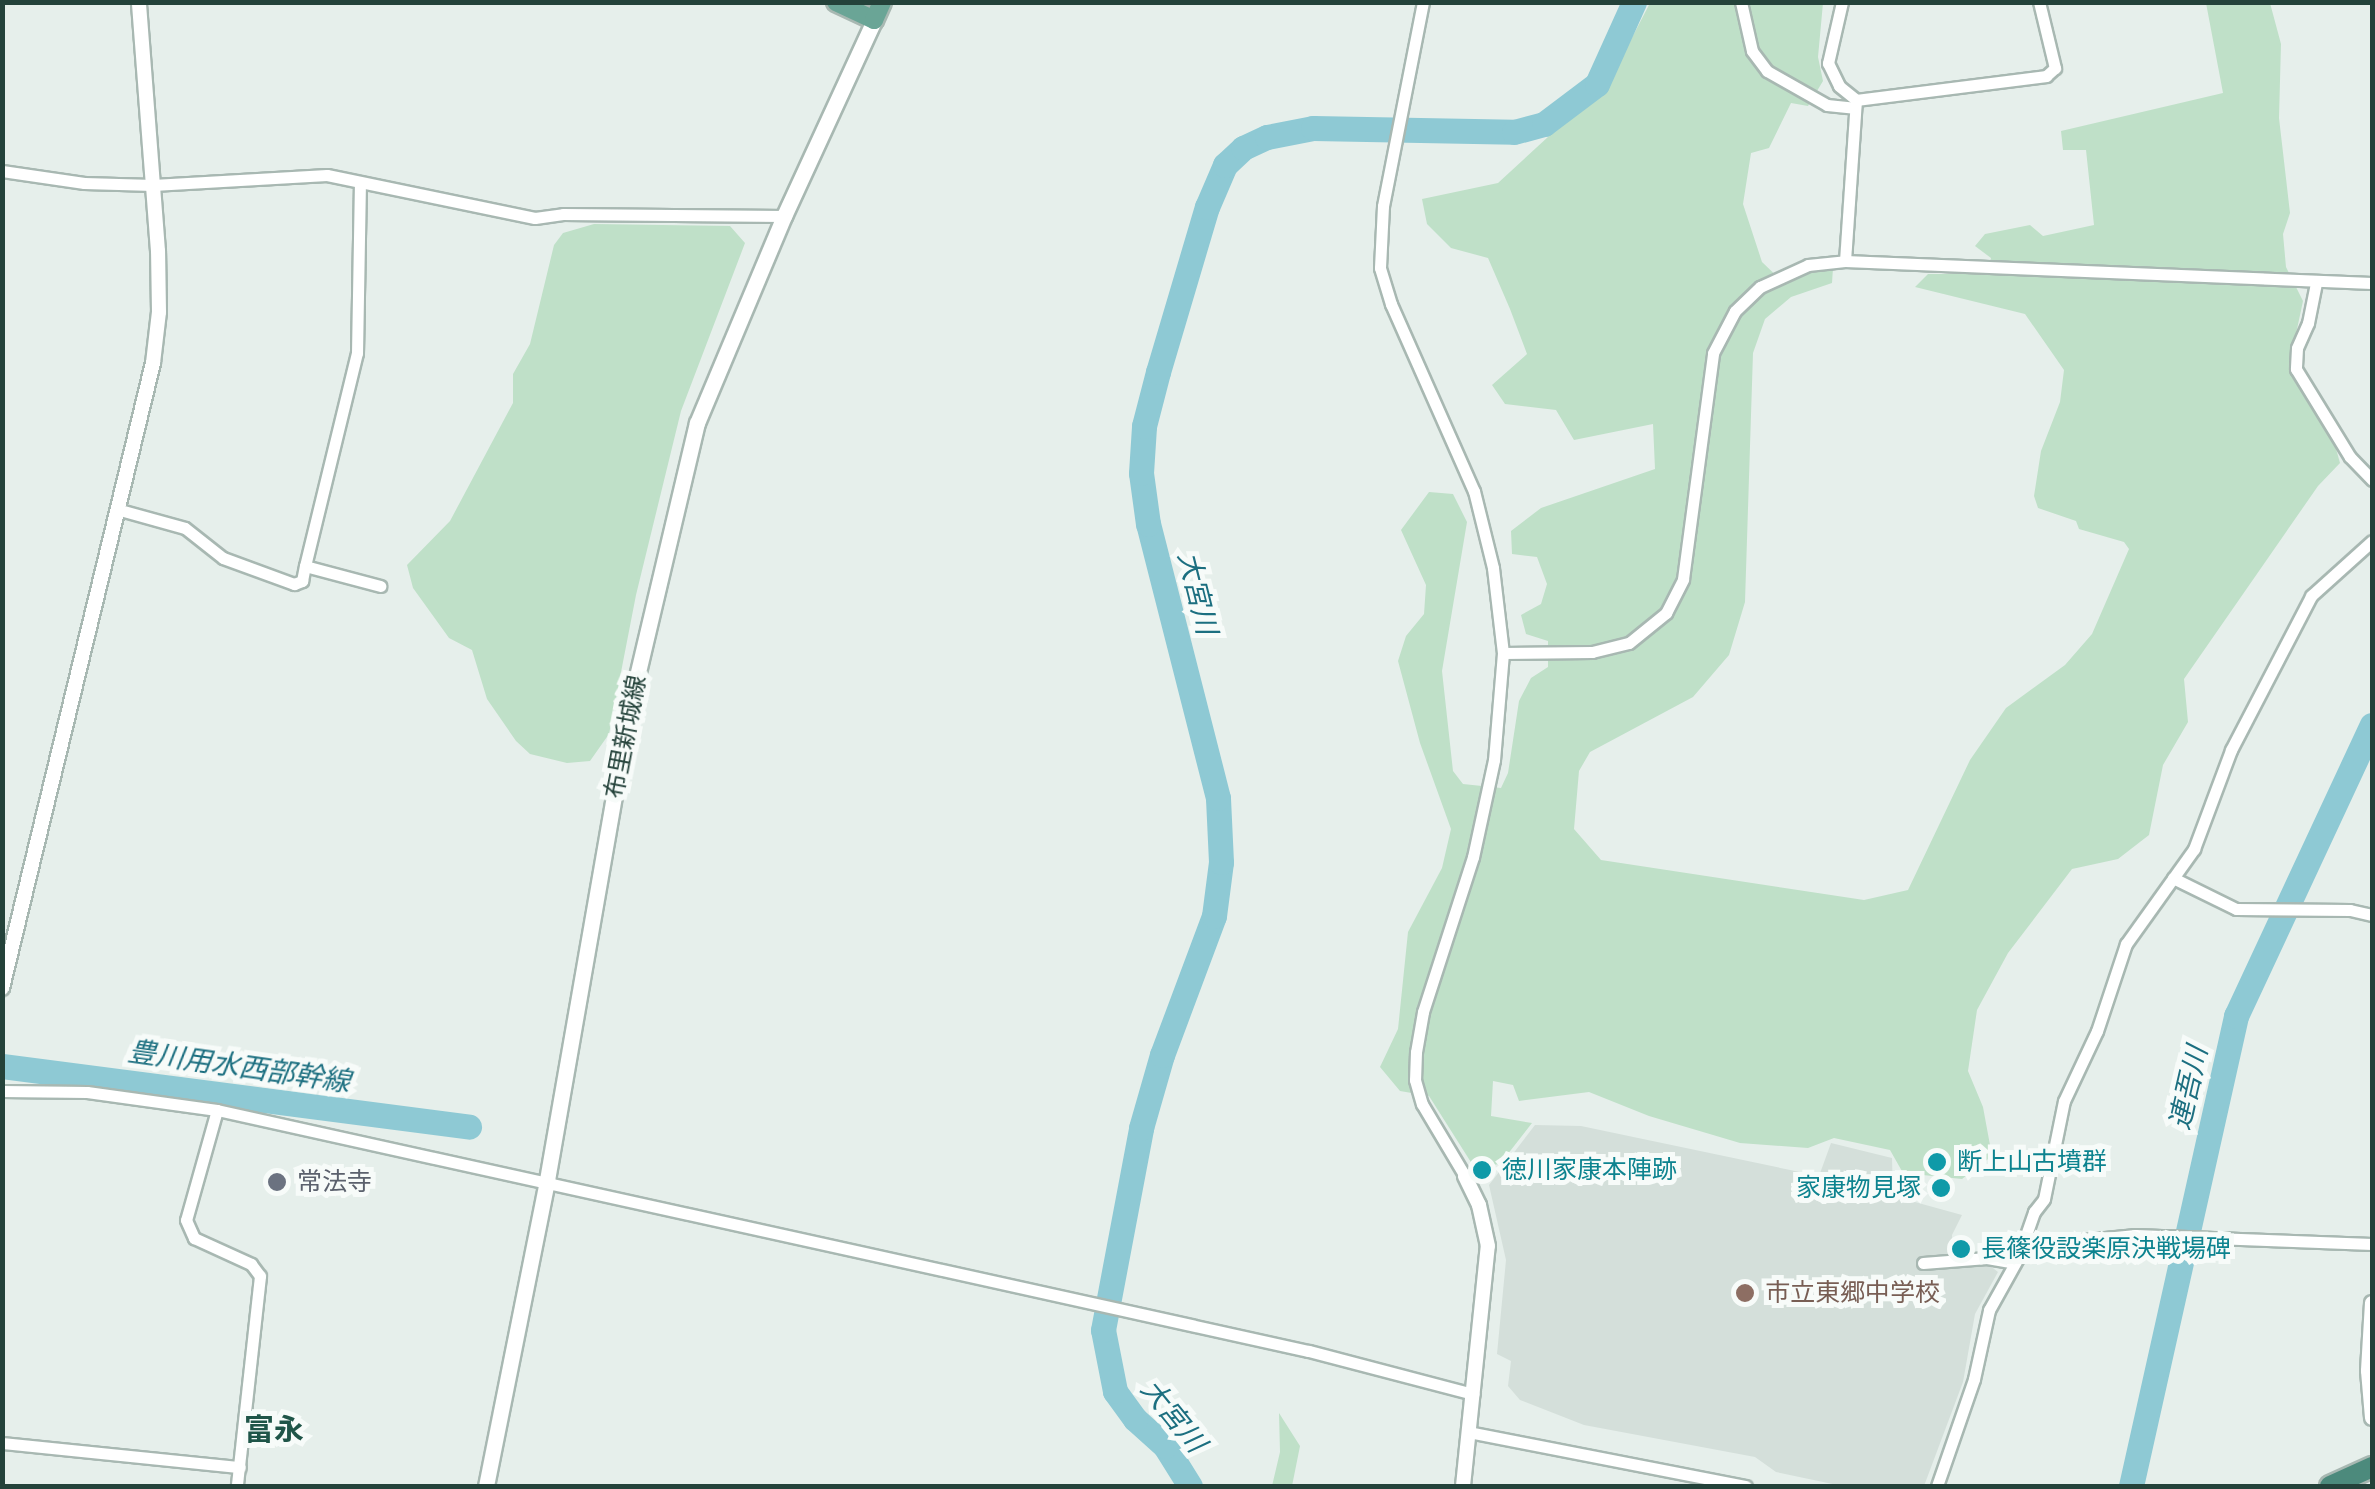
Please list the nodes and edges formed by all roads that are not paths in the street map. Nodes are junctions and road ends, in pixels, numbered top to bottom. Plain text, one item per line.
1 (139, 2) edge
2 (836, 2) edge
3 (1423, 2) edge
4 (1741, 2) edge
5 (1842, 2) edge
6 (2039, 2) edge
7 (878, 11) edge
8 (1855, 104) junction
9 (2, 172) edge
10 (360, 183) junction
11 (153, 184) junction
12 (784, 216) junction
13 (1845, 261) junction
14 (2316, 282) junction
15 (2372, 282) edge
16 (2372, 480) edge
17 (120, 510) junction
18 (2372, 540) edge
19 (306, 566) junction
20 (380, 586) dead end
21 (1503, 653) junction
22 (2172, 878) junction
23 (2372, 915) edge
24 (2, 988) edge
25 (2, 1091) edge
26 (217, 1110) junction
27 (1465, 1176) joint
28 (547, 1180) junction
29 (2372, 1244) edge
30 (2022, 1246) junction
31 (2015, 1263) junction
32 (1923, 1264) dead end
33 (2372, 1303) edge
34 (1473, 1394) junction
35 (2372, 1418) edge
36 (1468, 1432) junction
37 (2, 1443) edge
38 (240, 1467) junction
39 (2372, 1467) edge
40 (237, 1486) edge
41 (486, 1486) edge
42 (1462, 1486) edge
43 (1746, 1486) edge
44 (1937, 1486) edge
45 (2330, 1486) edge

1 - 11 street
2 - 7 main road
3 - 21 street
4 - 8 street
5 - 8 street
6 - 8 street
7 - 12 main road, 布里新城線
8 - 13 street
9 - 11 street
10 - 11 street
10 - 12 street
10 - 19 street
11 - 17 street
12 - 28 main road, 布里新城線
13 - 14 street
13 - 21 street
14 - 15 street
14 - 16 street
17 - 19 street
17 - 24 street
18 - 22 street
19 - 20 street
21 - 27 street
22 - 23 street
22 - 30 street
25 - 26 street
26 - 28 street
26 - 38 street
27 - 34 street
28 - 34 street
28 - 41 main road, 布里新城線
29 - 30 street
30 - 31 street
31 - 32 street
31 - 44 street
33 - 35 street
34 - 36 street
36 - 42 street
36 - 43 street
37 - 38 street
38 - 40 street
39 - 45 highway

